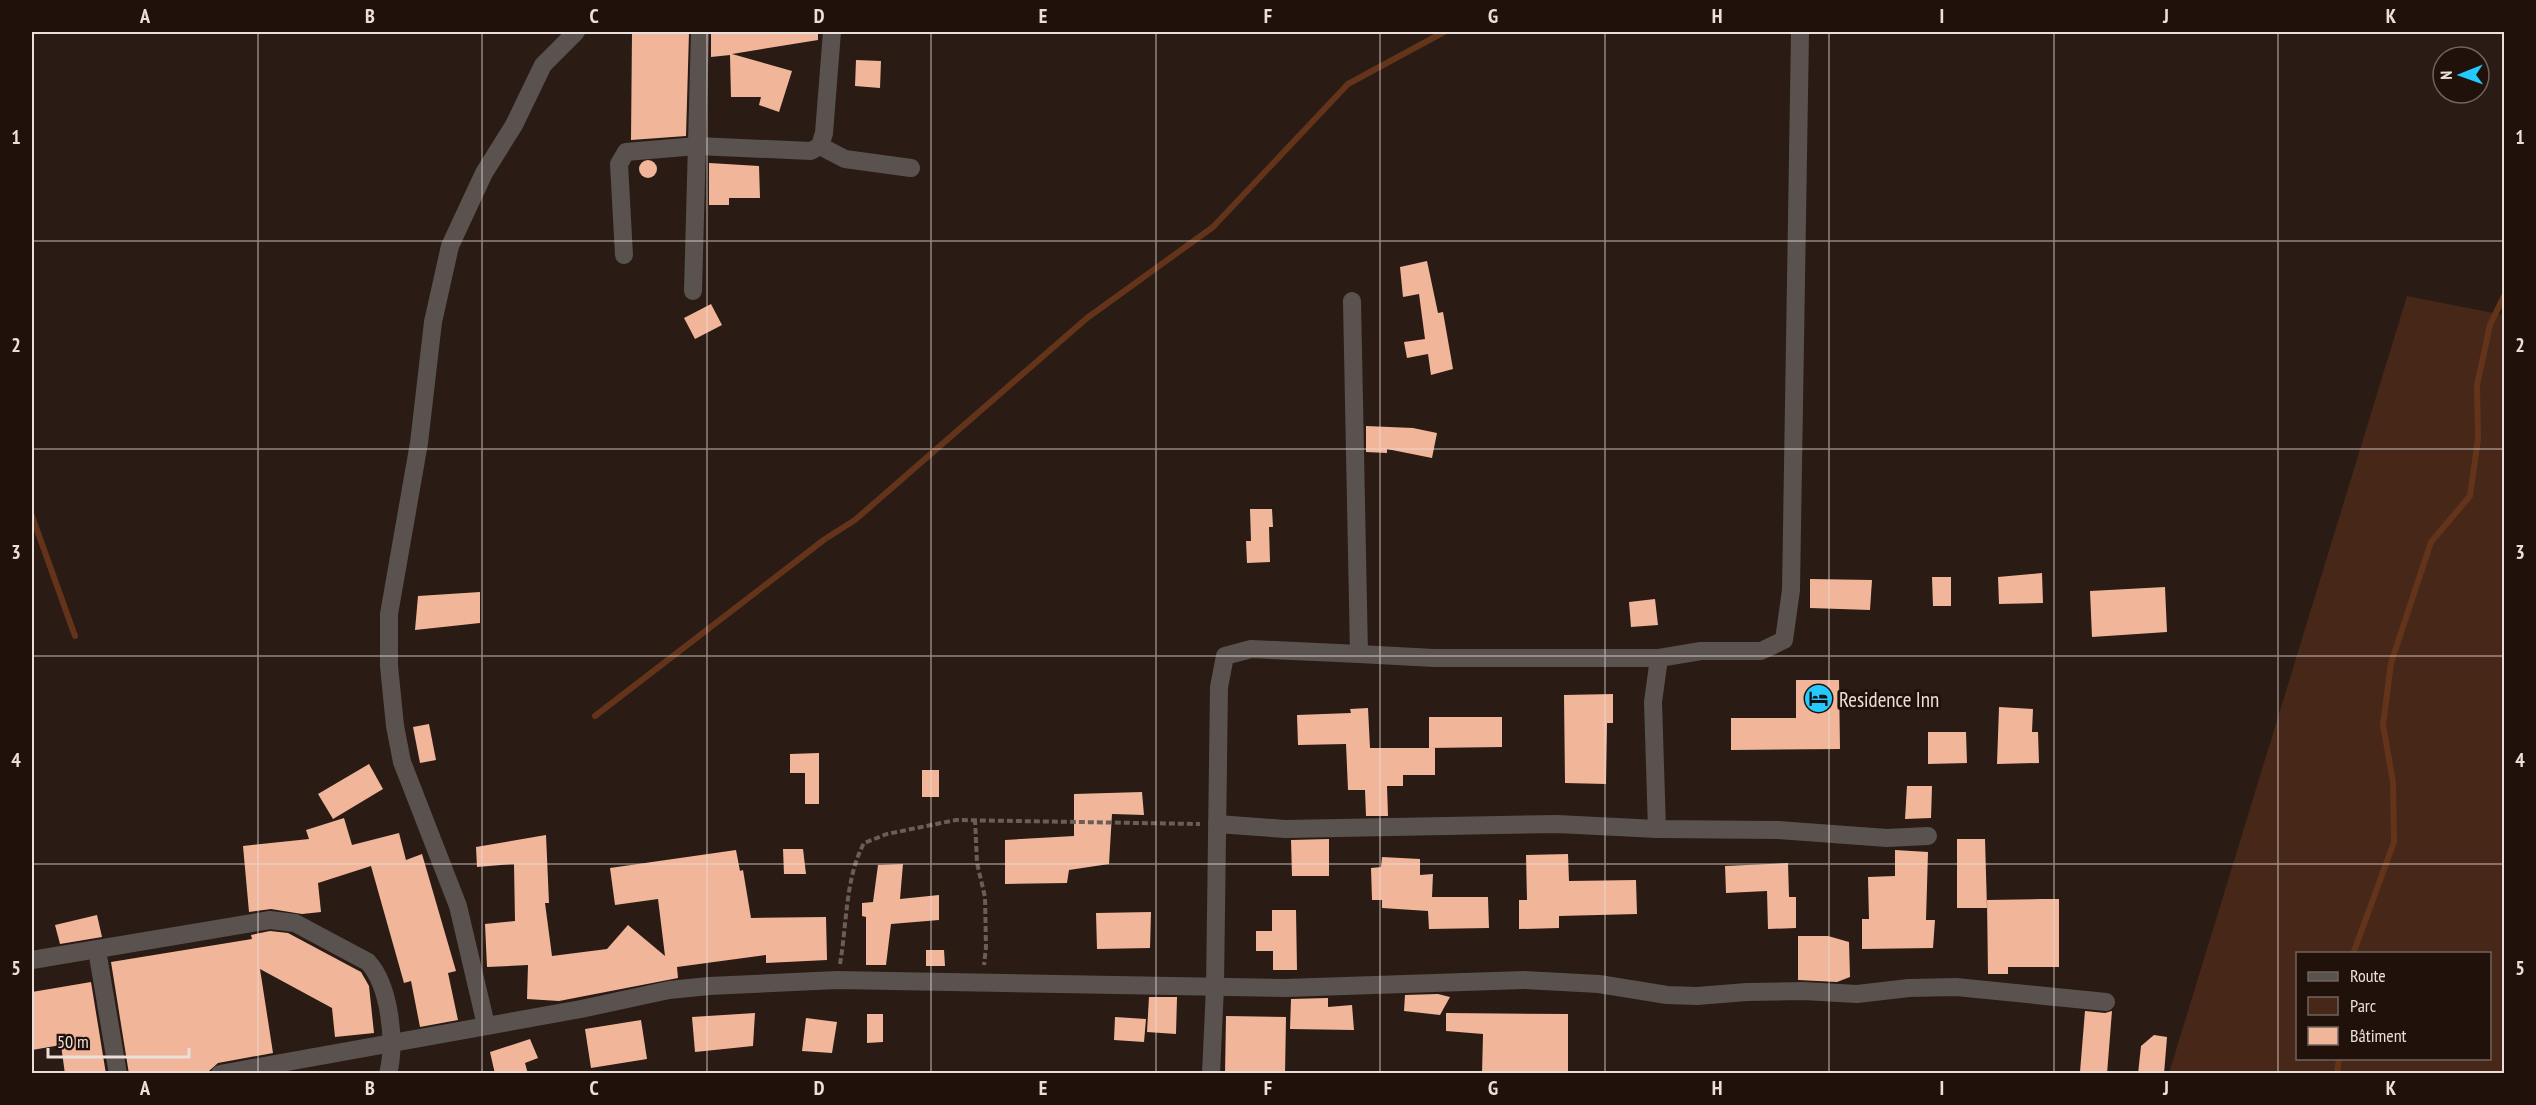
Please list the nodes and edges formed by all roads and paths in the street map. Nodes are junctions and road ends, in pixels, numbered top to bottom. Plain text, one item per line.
1 (576, 32) edge
2 (700, 32) edge
3 (832, 32) edge
4 (1800, 32) edge
5 (697, 146) junction
6 (819, 146) junction
7 (911, 168) dead end
8 (624, 255) dead end
9 (693, 291) dead end
10 (1352, 301) dead end
11 (1359, 654) junction
12 (1659, 658) junction
13 (975, 819) junction
14 (1217, 824) junction
15 (1657, 829) junction
16 (1928, 836) dead end
17 (97, 950) junction
18 (32, 960) edge
19 (837, 980) junction
20 (981, 983) junction
21 (1215, 987) junction
22 (2106, 1002) dead end
23 (486, 1025) junction
24 (393, 1044) junction
25 (118, 1074) edge
26 (220, 1074) edge
27 (388, 1074) edge
28 (1210, 1074) edge

1 - 23 street
2 - 5 street
3 - 6 street
4 - 12 street
5 - 6 street
5 - 8 street
5 - 9 street
6 - 7 street
10 - 11 street
11 - 12 street
11 - 14 street
12 - 15 street
13 - 14 path
13 - 19 path
13 - 20 path
14 - 15 street
14 - 21 street
15 - 16 street
17 - 18 street
17 - 24 street
17 - 25 street
19 - 20 street
19 - 23 street
20 - 21 street
21 - 22 street
21 - 28 street
23 - 24 street
24 - 26 street
24 - 27 street

